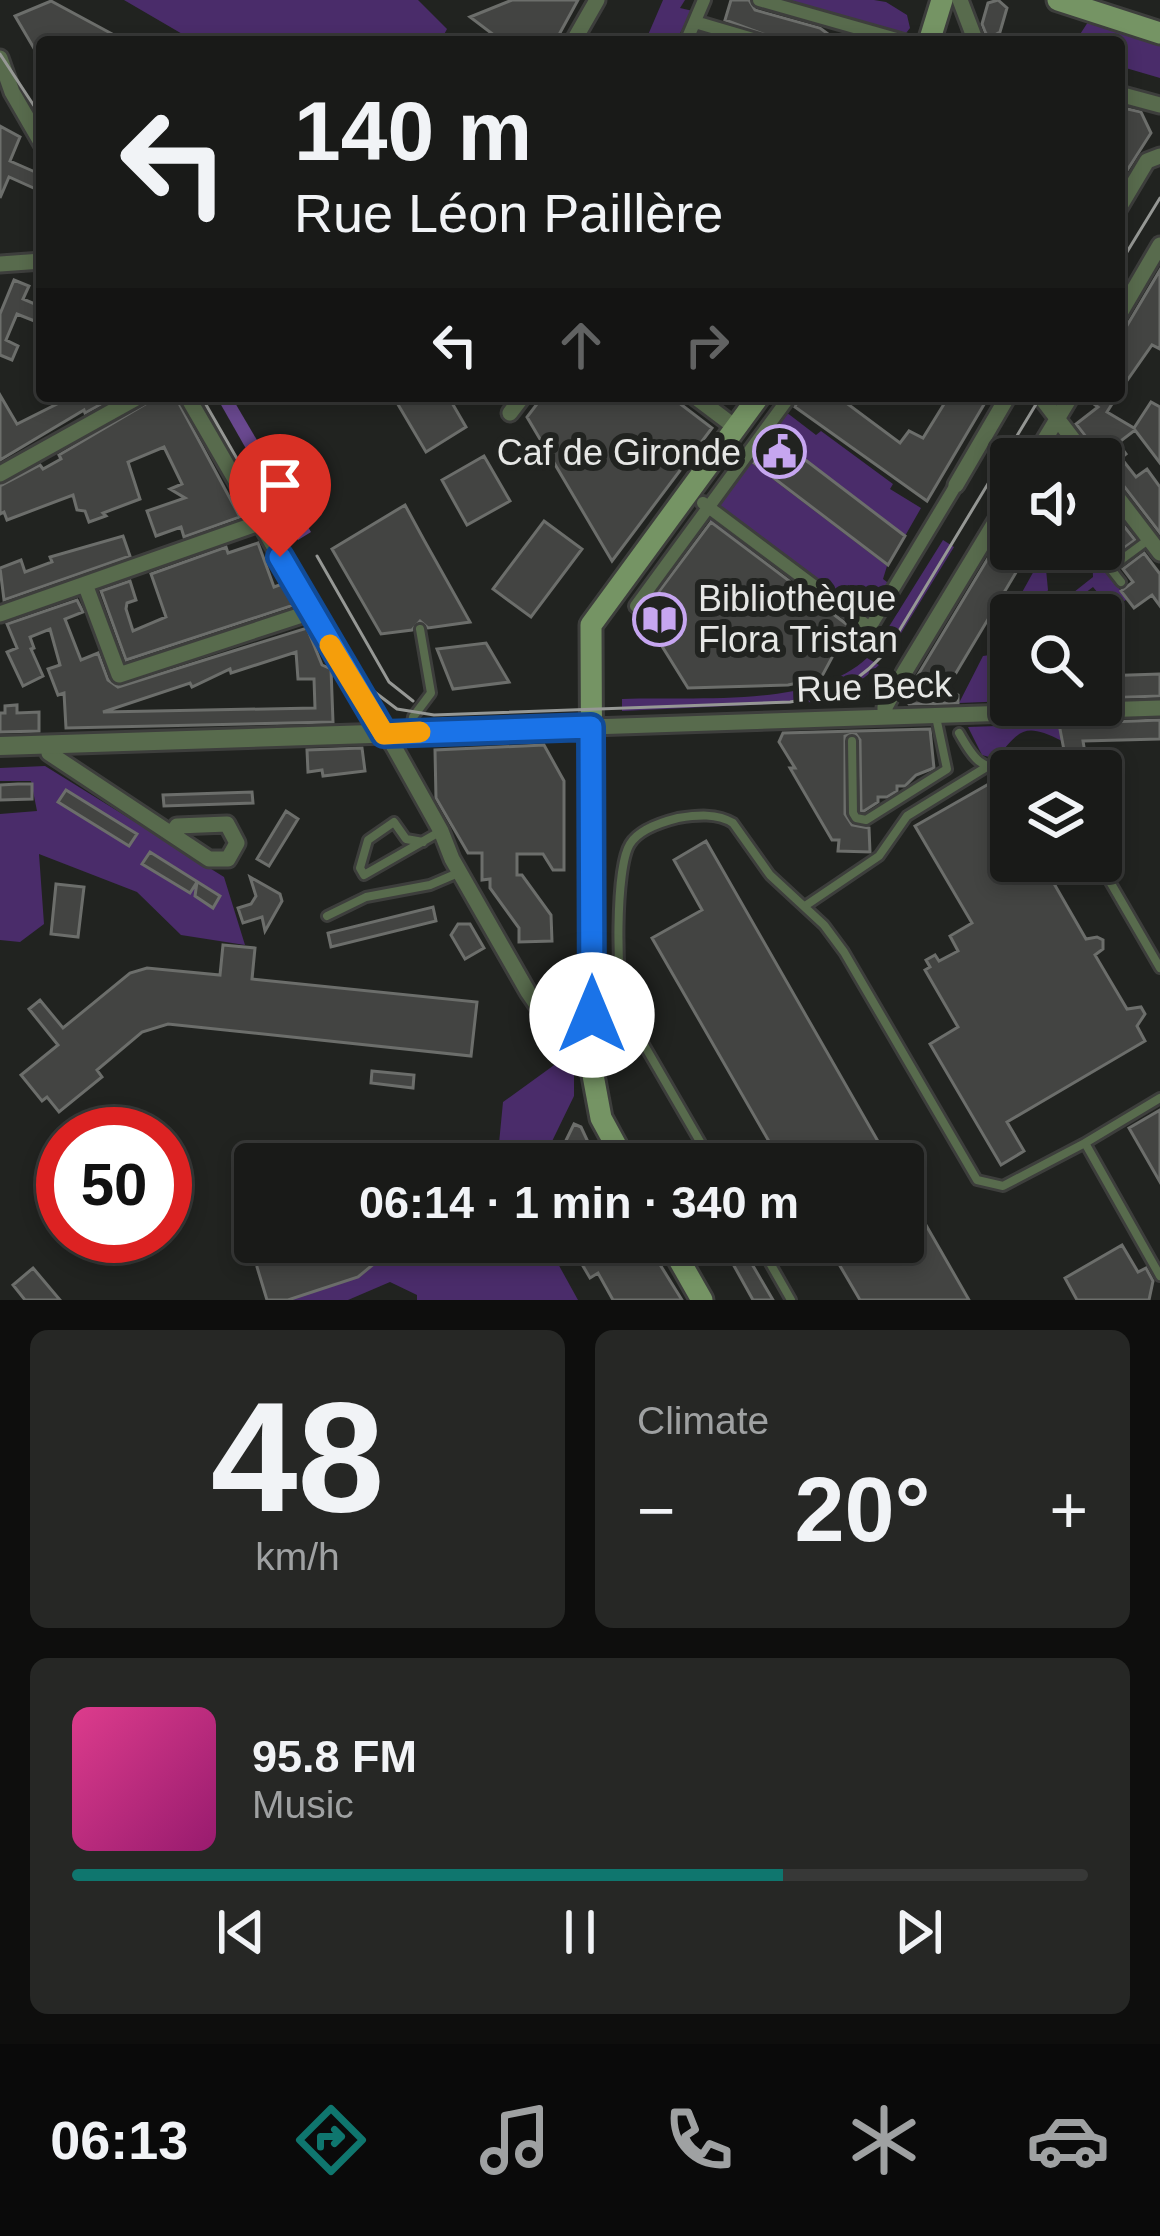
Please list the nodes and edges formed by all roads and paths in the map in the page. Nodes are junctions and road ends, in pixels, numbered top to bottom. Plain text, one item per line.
1 (597, 0) edge
2 (704, 0) edge
3 (759, 0) edge
4 (942, 0) edge
5 (960, 0) edge
6 (1058, 0) edge
7 (695, 22) junction
8 (1160, 33) edge
9 (576, 36) edge
10 (689, 36) edge
11 (743, 36) edge
12 (886, 36) edge
13 (931, 36) edge
14 (974, 36) edge
15 (0, 58) edge
16 (1125, 96) edge
17 (1160, 105) edge
18 (36, 134) edge
19 (1160, 156) edge
20 (1125, 198) edge
21 (1160, 245) edge
22 (36, 262) edge
23 (0, 265) edge
24 (1125, 304) edge
25 (129, 402) edge
26 (190, 402) edge
27 (518, 402) edge
28 (702, 402) edge
29 (754, 402) edge
30 (756, 402) edge
31 (786, 402) edge
32 (1004, 402) edge
33 (1044, 402) edge
34 (1067, 402) edge
35 (510, 413) dead end
36 (1057, 419) junction
37 (774, 423) junction
38 (735, 428) junction
39 (1046, 438) edge
40 (1072, 438) edge
41 (0, 474) edge
42 (956, 485) joint
43 (687, 491) junction
44 (1122, 504) edge
45 (707, 506) junction
46 (259, 523) junction
47 (990, 531) edge
48 (1149, 539) junction
49 (1160, 554) edge
50 (1120, 582) dead end
51 (85, 584) junction
52 (636, 606) dead end
53 (311, 612) junction
54 (0, 614) edge
55 (870, 628) junction
56 (420, 629) dead end
57 (859, 646) dead end
58 (1122, 707) edge
59 (1160, 708) edge
60 (990, 712) edge
61 (936, 715) junction
62 (885, 716) junction
63 (591, 727) junction
64 (851, 730) junction
65 (410, 732) junction
66 (959, 733) dead end
67 (384, 734) junction
68 (49, 744) junction
69 (0, 746) edge
70 (986, 768) junction
71 (990, 769) edge
72 (441, 831) junction
73 (172, 834) dead end
74 (423, 842) junction
75 (460, 873) junction
76 (1110, 882) edge
77 (805, 906) junction
78 (327, 916) dead end
79 (1160, 968) edge
80 (593, 1057) junction
81 (1160, 1098) edge
82 (615, 1143) edge
83 (701, 1143) edge
84 (1084, 1143) junction
85 (681, 1263) edge
86 (770, 1263) edge
87 (1160, 1276) edge
88 (702, 1300) edge
89 (791, 1300) edge

1 - 9 street
2 - 7 street
3 - 12 street
4 - 13 main road
5 - 14 street
6 - 8 main road
7 - 10 street
7 - 11 street
15 - 18 street
16 - 17 street
19 - 20 street
21 - 24 street
22 - 23 street
25 - 41 street
26 - 46 street
27 - 35 street
28 - 38 street
29 - 38 main road
30 - 37 lane
31 - 37 street
32 - 42 street
33 - 36 street
34 - 36 street
36 - 39 street
36 - 40 street
37 - 45 street
38 - 43 main road
42 - 55 street
43 - 45 street
43 - 63 main road
44 - 48 street
45 - 52 street
45 - 55 street
46 - 51 street
46 - 53 street
47 - 62 street
48 - 49 street
48 - 50 lane
51 - 53 street
51 - 54 street
53 - 67 street
55 - 57 street
56 - 65 lane
58 - 59 street, Rue Beck
60 - 61 street, Rue Beck
61 - 62 street, Rue Beck
61 - 64 lane
62 - 64 street, Rue Beck
63 - 64 street, Rue Beck
63 - 65 street
63 - 80 main road
65 - 67 street
66 - 70 lane
67 - 68 street
67 - 72 street
68 - 69 street
68 - 73 street
70 - 71 lane
70 - 77 lane
72 - 74 lane
72 - 75 street
74 - 74 lane
75 - 78 lane
75 - 80 street
76 - 79 lane
77 - 83 lane
77 - 84 lane
80 - 82 main road
81 - 84 lane
84 - 87 lane
85 - 88 main road
86 - 89 lane

